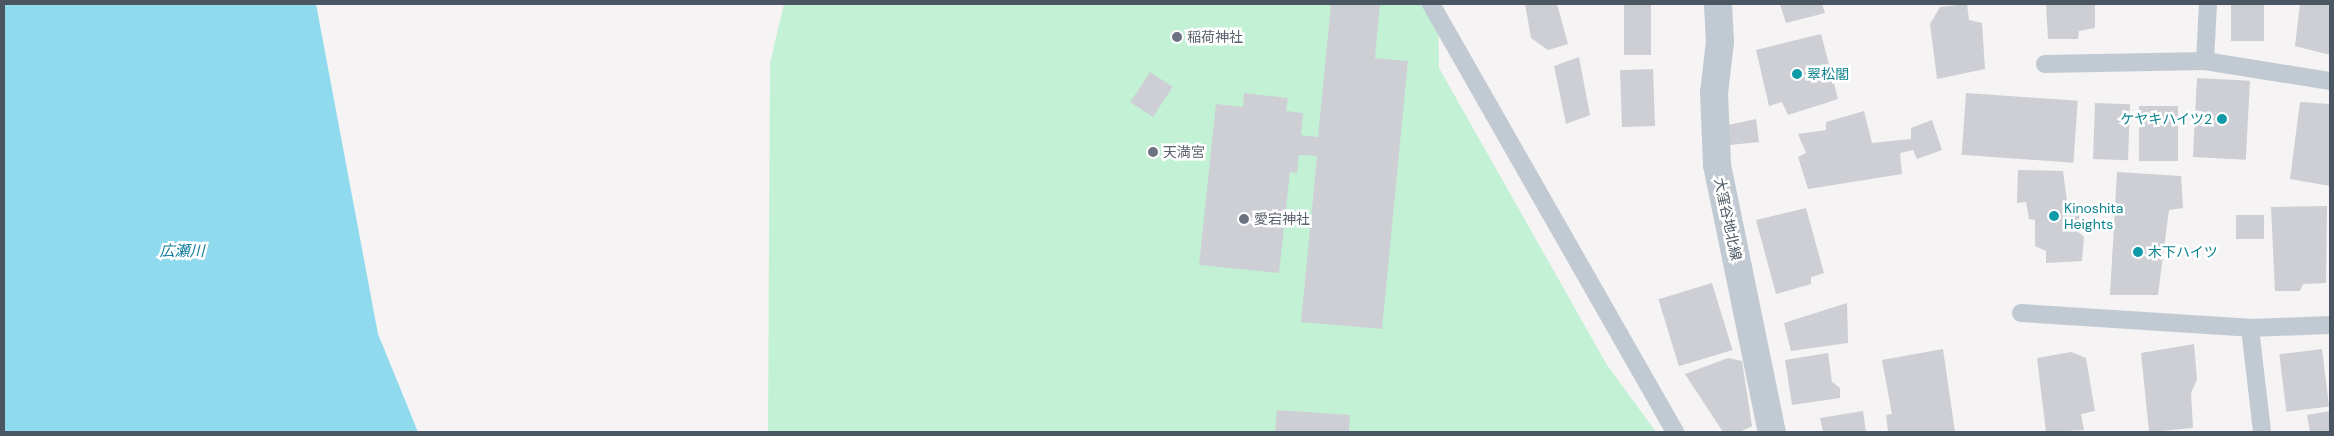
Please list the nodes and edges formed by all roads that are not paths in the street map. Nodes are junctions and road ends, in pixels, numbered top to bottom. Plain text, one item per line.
1 (1431, 4) edge
2 (1698, 4) edge
3 (2208, 4) edge
4 (1719, 12) edge
5 (2205, 61) junction
6 (2045, 64) dead end
7 (2330, 81) edge
8 (2021, 313) dead end
9 (2330, 325) edge
10 (2250, 328) junction
11 (1675, 432) edge
12 (1772, 432) edge
13 (2262, 432) edge

1 - 11 lane
2 - 4 street
3 - 5 lane
4 - 12 street, 大窪谷地北線
5 - 6 lane
5 - 7 lane
8 - 10 lane
9 - 10 lane
10 - 13 lane

